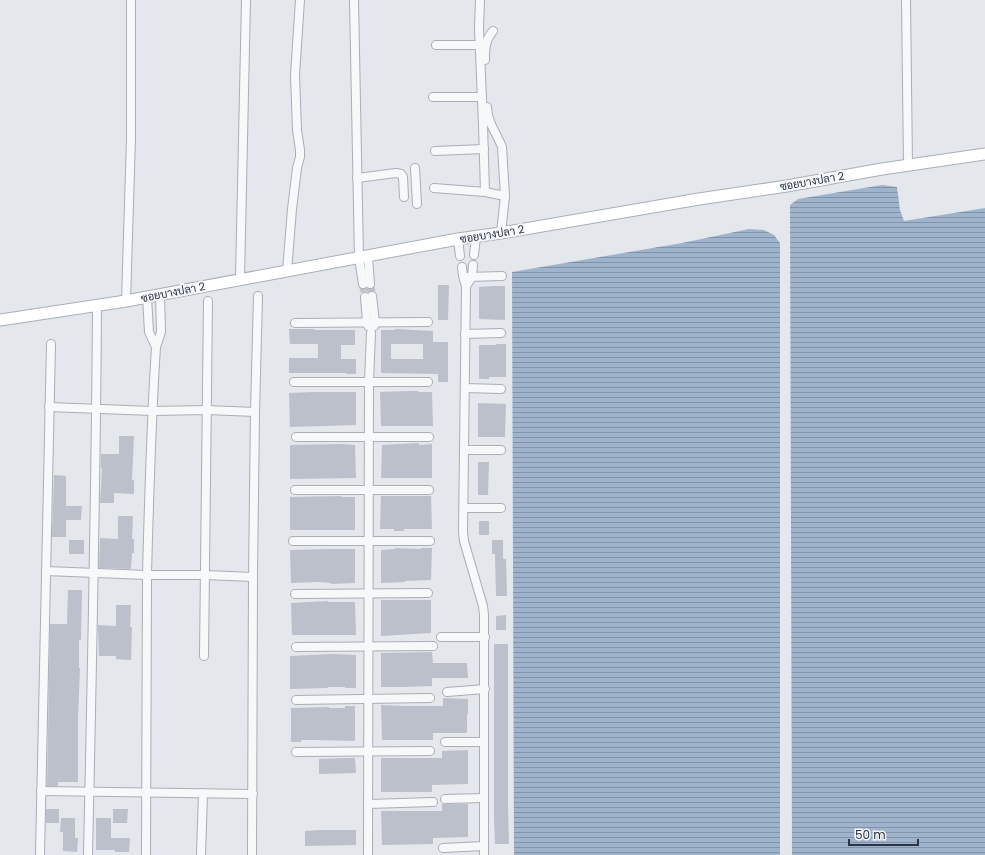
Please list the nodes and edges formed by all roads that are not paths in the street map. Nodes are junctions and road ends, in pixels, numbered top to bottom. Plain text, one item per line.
1 (131, 0) edge
2 (246, 0) edge
3 (300, 0) edge
4 (354, 0) edge
5 (480, 0) edge
6 (906, 0) edge
7 (493, 31) dead end
8 (479, 44) junction
9 (436, 45) dead end
10 (432, 97) dead end
11 (482, 97) junction
12 (484, 149) junction
13 (435, 152) dead end
14 (985, 154) edge
15 (908, 165) junction
16 (415, 168) dead end
17 (357, 178) junction
18 (416, 186) junction
19 (403, 187) junction
20 (434, 188) dead end
21 (485, 192) junction
22 (504, 196) junction
23 (404, 197) dead end
24 (417, 204) dead end
25 (501, 233) junction
26 (476, 236) junction
27 (458, 239) junction
28 (474, 255) dead end
29 (460, 256) dead end
30 (363, 257) junction
31 (473, 265) dead end
32 (462, 267) dead end
33 (287, 271) junction
34 (462, 276) junction
35 (502, 276) dead end
36 (472, 277) junction
37 (240, 279) junction
38 (367, 284) tunnel mouth
39 (466, 286) junction
40 (160, 294) junction
41 (258, 296) dead end
42 (368, 296) tunnel mouth
43 (146, 297) junction
44 (126, 301) junction
45 (208, 301) dead end
46 (96, 305) junction
47 (0, 320) edge
48 (371, 322) junction
49 (428, 322) dead end
50 (295, 323) dead end
51 (501, 333) dead end
52 (465, 334) junction
53 (51, 344) dead end
54 (156, 347) junction
55 (294, 382) dead end
56 (369, 382) junction
57 (428, 382) dead end
58 (465, 388) junction
59 (501, 389) dead end
60 (49, 408) junction
61 (96, 408) junction
62 (207, 410) junction
63 (152, 411) junction
64 (255, 412) junction
65 (296, 437) dead end
66 (369, 437) junction
67 (428, 437) dead end
68 (464, 450) junction
69 (501, 450) dead end
70 (295, 490) dead end
71 (369, 490) junction
72 (429, 490) dead end
73 (464, 508) junction
74 (501, 508) dead end
75 (293, 541) dead end
76 (368, 541) junction
77 (430, 541) dead end
78 (46, 571) junction
79 (94, 573) junction
80 (147, 575) junction
81 (205, 575) junction
82 (253, 577) junction
83 (428, 592) dead end
84 (368, 593) junction
85 (295, 594) dead end
86 (441, 637) dead end
87 (485, 637) junction
88 (368, 646) junction
89 (433, 646) dead end
90 (296, 647) dead end
91 (204, 656) dead end
92 (485, 689) junction
93 (447, 692) dead end
94 (430, 698) dead end
95 (296, 700) dead end
96 (368, 700) junction
97 (445, 742) dead end
98 (484, 742) junction
99 (430, 751) dead end
100 (296, 752) dead end
101 (368, 752) junction
102 (41, 791) junction
103 (89, 792) junction
104 (147, 792) junction
105 (203, 793) junction
106 (253, 794) junction
107 (484, 798) junction
108 (445, 799) dead end
109 (434, 802) dead end
110 (368, 804) junction
111 (484, 846) junction
112 (443, 848) dead end
113 (40, 855) edge
114 (88, 855) edge
115 (146, 855) edge
116 (201, 855) edge
117 (252, 855) edge
118 (368, 855) edge
119 (484, 855) edge

1 - 44 street
2 - 37 street
3 - 33 street
4 - 17 street
5 - 8 street
6 - 15 street
7 - 22 street
8 - 9 street
8 - 11 street
10 - 11 street
11 - 12 street
12 - 13 street
12 - 21 street
14 - 15 street, ซอยบางปลา 2
15 - 25 street, ซอยบางปลา 2
16 - 18 street
17 - 19 street
17 - 30 street
18 - 19 street
18 - 24 street
19 - 23 street
20 - 21 street
21 - 22 street
22 - 25 street
25 - 26 street, ซอยบางปลา 2
26 - 27 street, ซอยบางปลา 2
26 - 28 street
27 - 29 street
27 - 30 street, ซอยบางปลา 2
30 - 33 street, ซอยบางปลา 2
30 - 38 street
31 - 36 street
32 - 34 street
33 - 37 street, ซอยบางปลา 2
34 - 36 street
34 - 39 street
35 - 36 street
36 - 39 street
37 - 40 street, ซอยบางปลา 2
39 - 52 street
40 - 43 street, ซอยบางปลา 2
40 - 54 street
41 - 64 street
42 - 48 street
43 - 44 street, ซอยบางปลา 2
43 - 54 street
44 - 46 street, ซอยบางปลา 2
45 - 62 street
46 - 47 street, ซอยบางปลา 2
46 - 61 street
48 - 49 street
48 - 50 street
48 - 56 street
51 - 52 street
52 - 58 street
53 - 60 street
54 - 63 street
55 - 56 street
56 - 57 street
56 - 66 street
58 - 59 street
58 - 68 street
60 - 61 street
60 - 78 street
61 - 63 street
61 - 79 street
62 - 63 street
62 - 64 street
62 - 81 street
63 - 80 street
64 - 82 street
65 - 66 street
66 - 67 street
66 - 71 street
68 - 69 street
68 - 73 street
70 - 71 street
71 - 72 street
71 - 76 street
73 - 74 street
73 - 87 street
75 - 76 street
76 - 77 street
76 - 84 street
78 - 79 street
78 - 102 street
79 - 80 street
79 - 103 street
80 - 81 street
80 - 104 street
81 - 82 street
81 - 91 street
82 - 106 street
83 - 84 street
84 - 85 street
84 - 88 street
86 - 87 street
87 - 92 street
88 - 89 street
88 - 90 street
88 - 96 street
92 - 93 street
92 - 98 street
94 - 96 street
95 - 96 street
96 - 101 street
97 - 98 street
98 - 107 street
99 - 101 street
100 - 101 street
101 - 110 street
102 - 103 street
102 - 113 street
103 - 104 street
103 - 114 street
104 - 105 street
104 - 115 street
105 - 106 street
105 - 116 street
106 - 117 street
107 - 108 street
107 - 111 street
109 - 110 street
110 - 118 street
111 - 112 street
111 - 119 street

